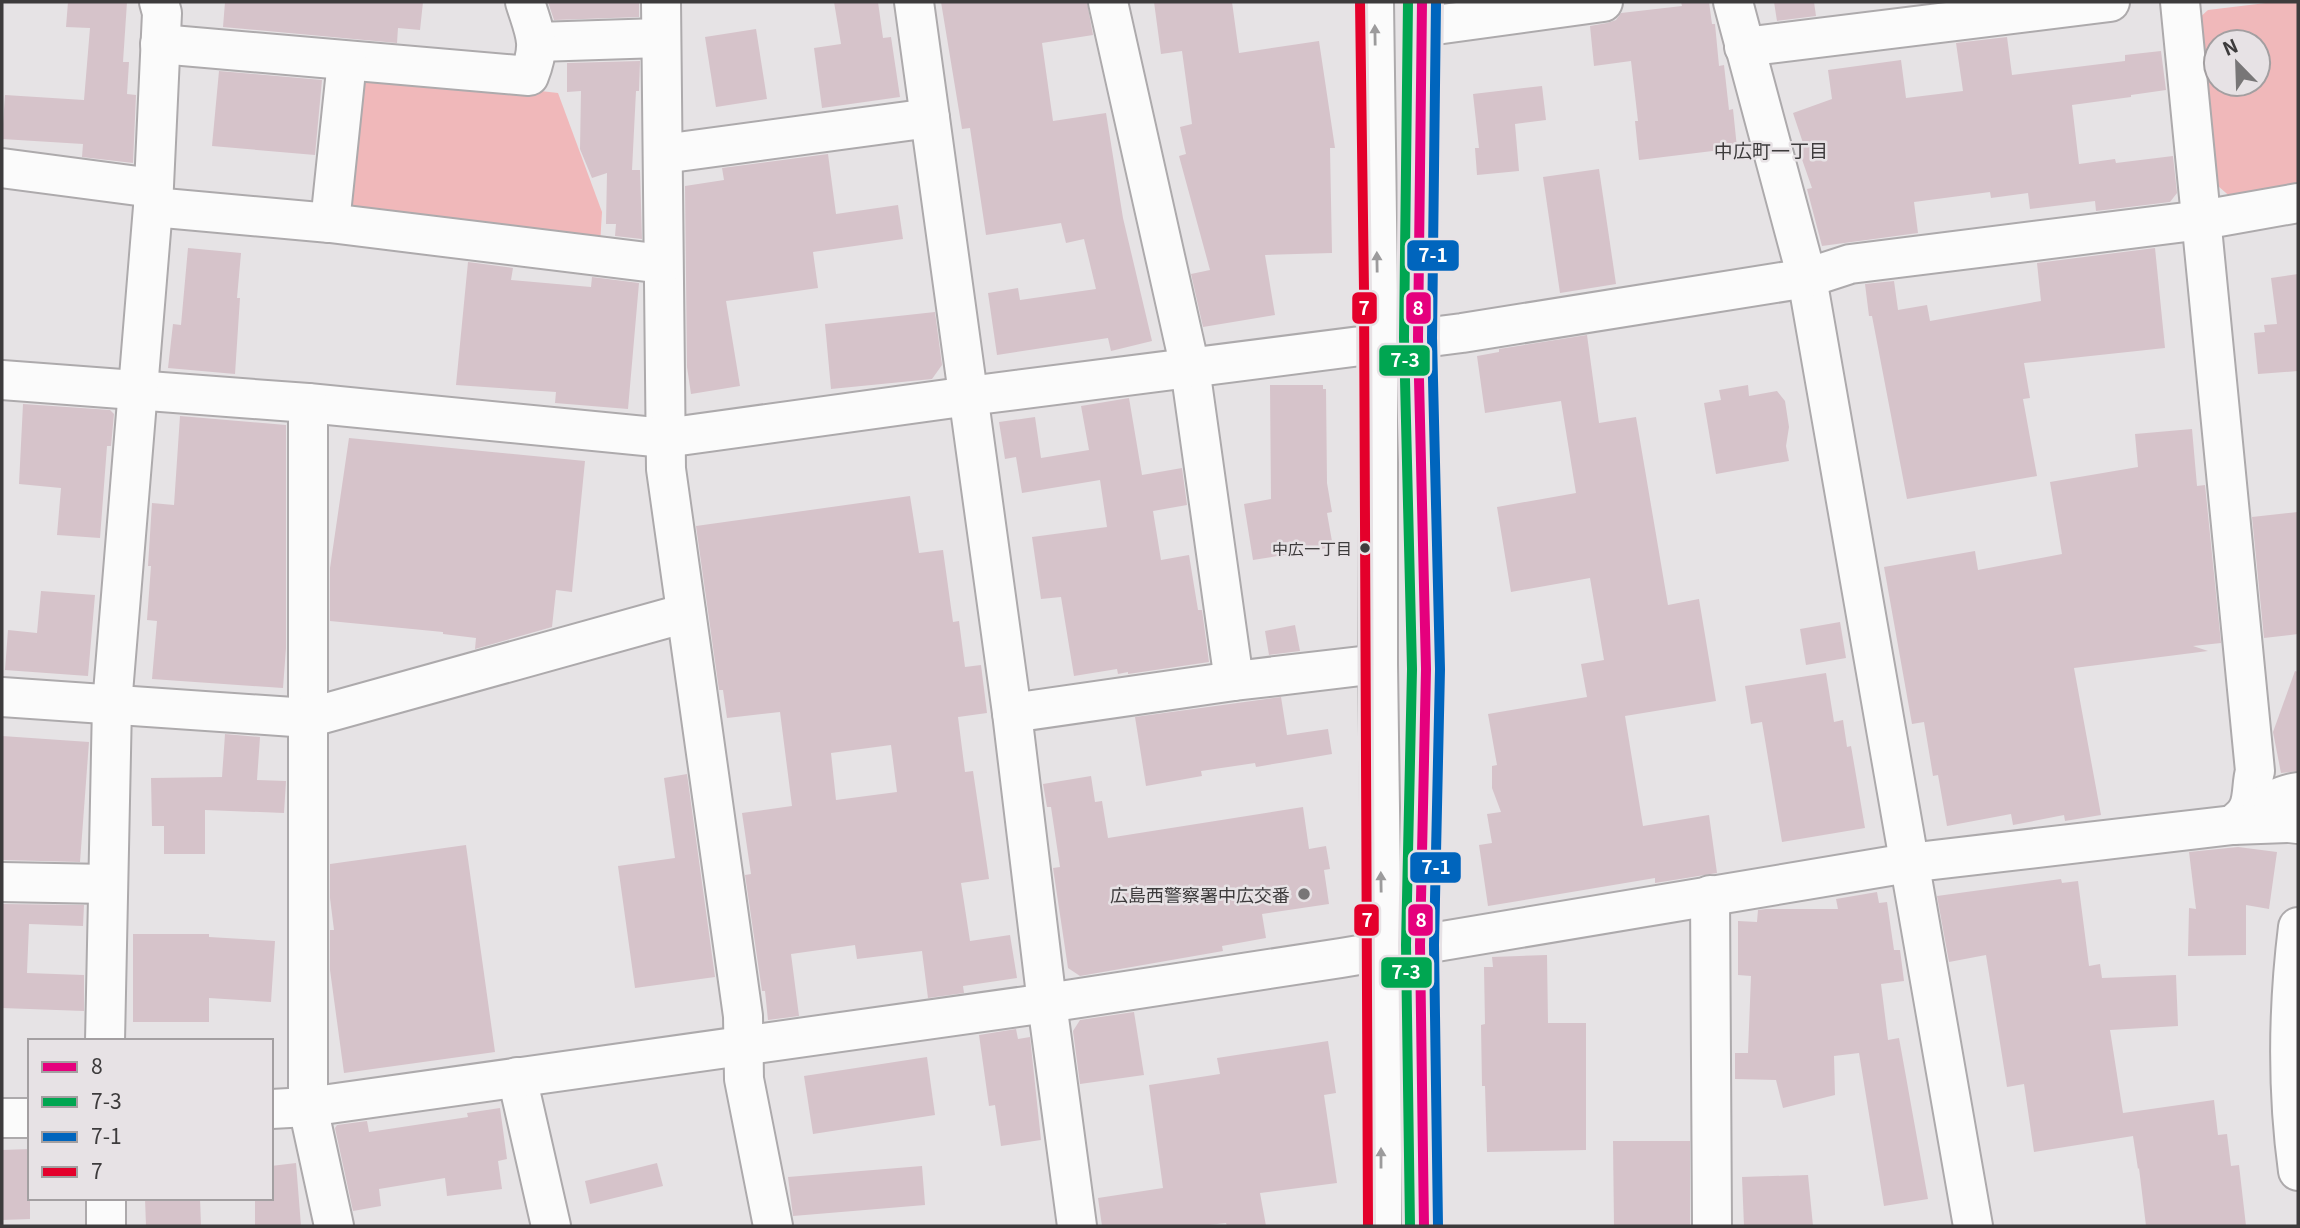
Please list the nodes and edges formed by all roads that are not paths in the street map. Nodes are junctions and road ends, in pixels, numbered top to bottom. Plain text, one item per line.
1 (159, 2) edge
2 (525, 2) edge
3 (914, 2) edge
4 (1108, 2) edge
5 (1374, 2) edge
6 (1603, 2) edge
7 (1733, 2) edge
8 (2110, 2) edge
9 (2180, 2) edge
10 (1422, 14) edge
11 (661, 20) edge
12 (537, 41) junction
13 (160, 44) junction
14 (1744, 47) junction
15 (347, 61) junction
16 (930, 118) junction
17 (663, 154) junction
18 (2, 168) edge
19 (153, 197) junction
20 (2298, 203) edge
21 (2202, 220) junction
22 (330, 223) junction
23 (663, 264) junction
24 (1807, 278) junction
25 (1418, 338) junction
26 (1377, 344) junction
27 (1190, 368) junction
28 (2, 380) edge
29 (140, 390) junction
30 (969, 396) junction
31 (309, 403) junction
32 (665, 438) junction
33 (686, 613) junction
34 (1378, 664) junction
35 (1234, 681) junction
36 (2, 697) edge
37 (113, 705) junction
38 (1012, 713) junction
39 (308, 718) junction
40 (2255, 771) junction
41 (2295, 803) edge
42 (2233, 825) junction
43 (1908, 863) junction
44 (2, 882) edge
45 (107, 884) junction
46 (1710, 895) junction
47 (2298, 927) edge
48 (1420, 945) junction
49 (1382, 952) junction
50 (1047, 1003) junction
51 (105, 1039) edge
52 (744, 1046) junction
53 (517, 1077) junction
54 (289, 1108) edge
55 (2, 1118) edge
56 (28, 1118) edge
57 (2298, 1171) edge
58 (106, 1200) edge
59 (106, 1226) edge
60 (334, 1226) edge
61 (551, 1226) edge
62 (773, 1226) edge
63 (1077, 1226) edge
64 (1382, 1226) edge
65 (1424, 1226) edge
66 (1712, 1226) edge
67 (1973, 1226) edge

1 - 13 street
2 - 12 street
3 - 16 street
4 - 27 street
26 -> 5 street
6 - 10 street
7 - 14 street
8 - 14 street
9 - 21 street
10 - 25 street
11 - 12 street
11 - 17 street
12 - 15 street
13 - 15 street
13 - 19 street
14 - 24 street
15 - 22 street
16 - 17 street
16 - 30 street
17 - 23 street
18 - 19 street
19 - 22 street
19 - 29 street
20 - 21 street
21 - 24 street
21 - 40 street
22 - 23 street
23 - 32 street
24 - 25 street
24 - 43 street
25 - 26 street
25 - 48 street
26 - 27 street
26 - 34 street
27 - 30 street
27 - 35 street
28 - 29 street
29 - 31 street
29 - 37 street
30 - 32 street
30 - 38 street
31 - 32 street
31 - 39 street
32 - 33 street
33 - 39 street
33 - 52 street
34 - 35 street
49 -> 34 street
35 - 38 street
36 - 37 street
37 - 39 street
37 - 45 street
38 - 50 street
39 - 54 street
40 - 41 street
40 - 42 street
41 - 42 street
42 - 43 street
43 - 46 street
43 - 67 street
44 - 45 street
45 - 51 street
46 - 48 street
46 - 66 street
47 - 57 street
48 - 49 street
48 - 65 street
49 - 50 street
64 -> 49 street
50 - 52 street
50 - 63 street
52 - 53 street
52 - 62 street
53 - 54 street
53 - 61 street
54 - 60 street
55 - 56 street
58 - 59 street

